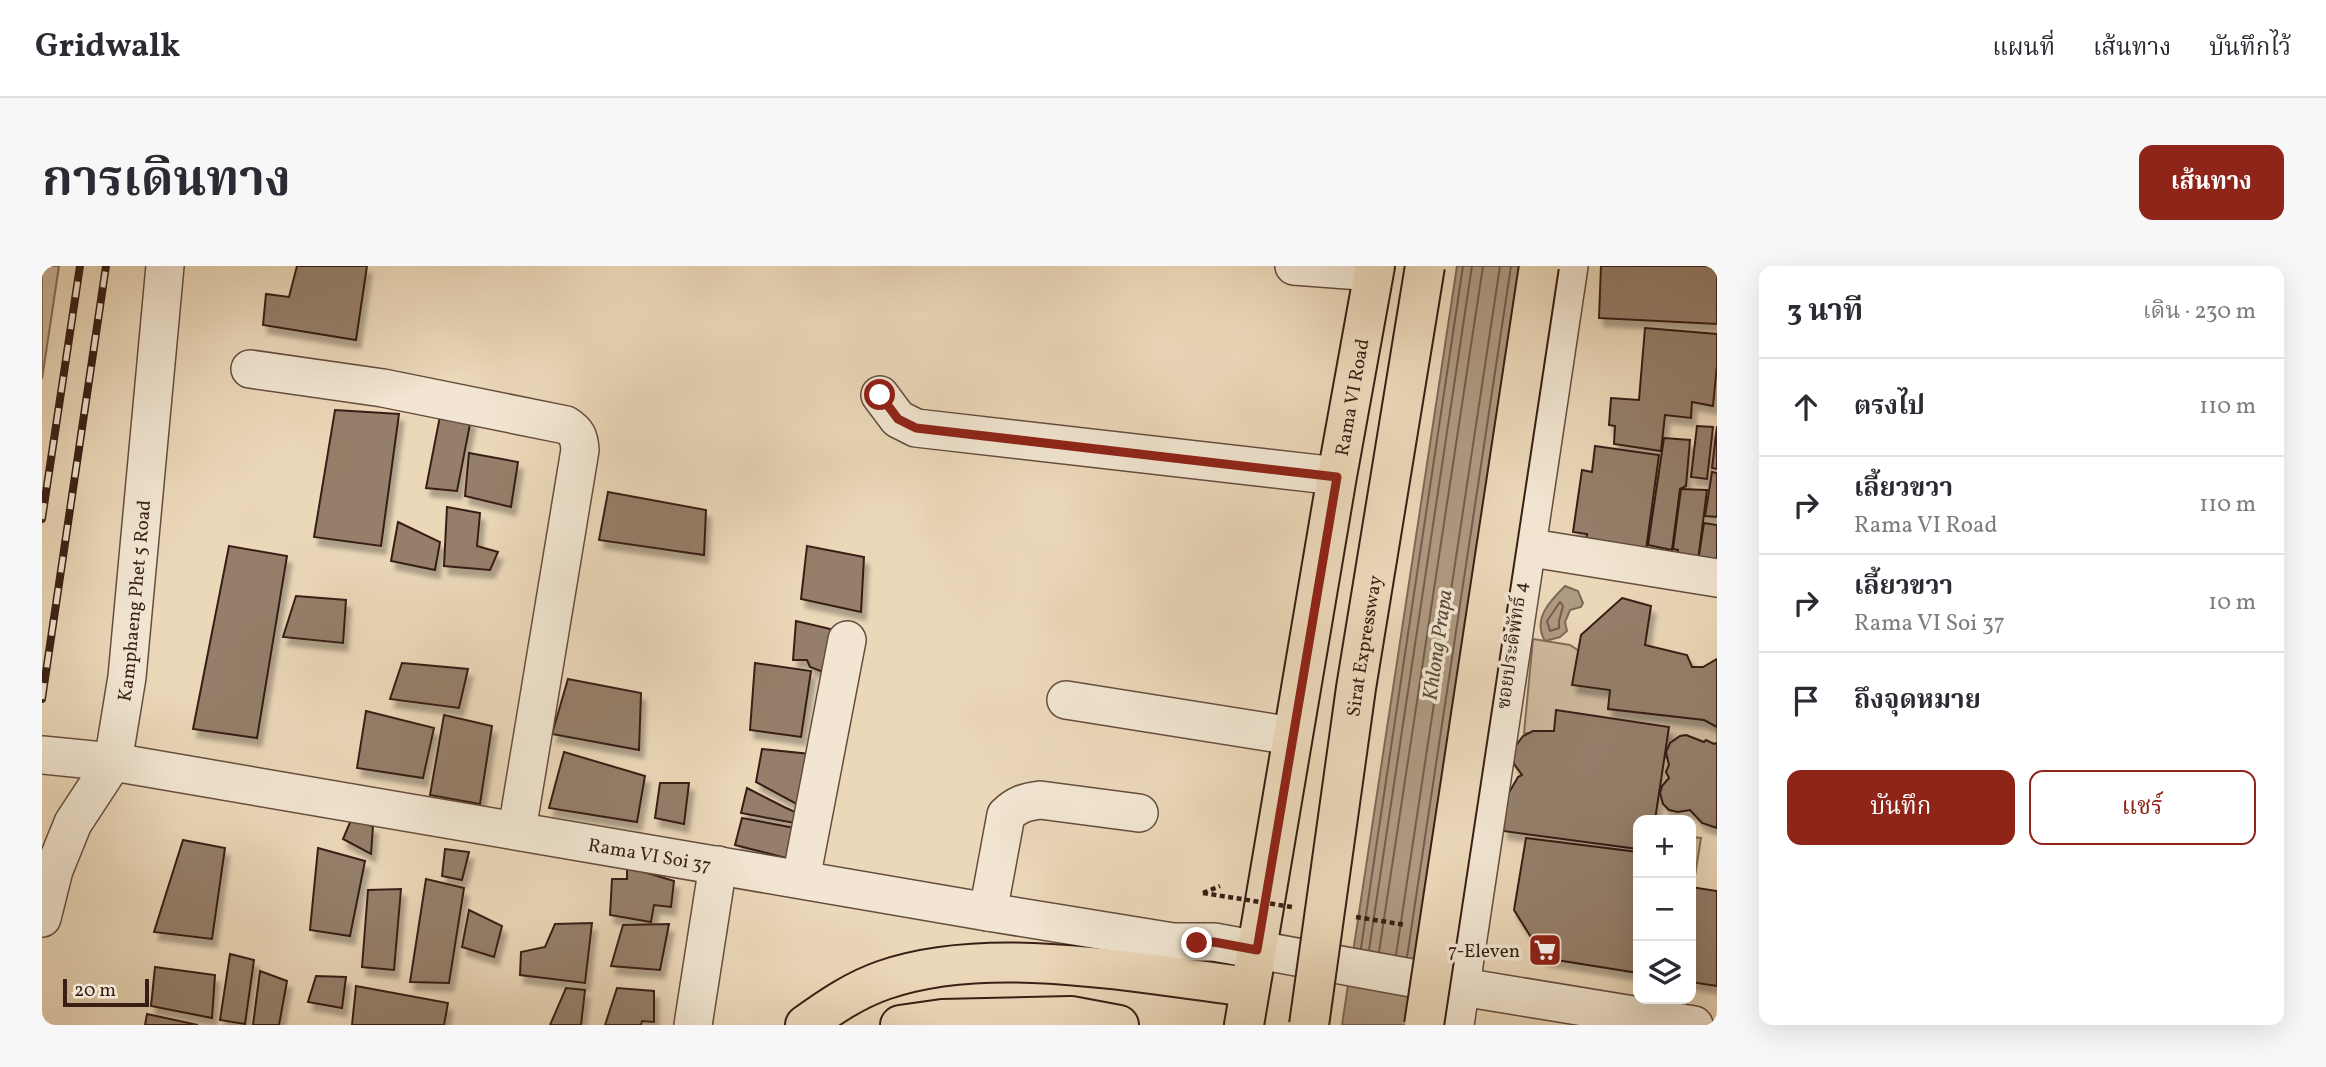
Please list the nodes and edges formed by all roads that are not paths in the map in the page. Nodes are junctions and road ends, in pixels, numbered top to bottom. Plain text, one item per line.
1 (164, 266) edge
2 (1294, 266) edge
3 (1424, 266) edge
4 (1539, 266) edge
5 (1569, 266) edge
6 (1375, 269) edge
7 (250, 369) dead end
8 (880, 395) dead end
9 (1337, 477) junction
10 (1525, 547) junction
11 (1717, 578) edge
12 (847, 640) dead end
13 (1066, 699) dead end
14 (1292, 736) junction
15 (42, 755) edge
16 (113, 761) junction
17 (1139, 813) dead end
18 (517, 830) junction
19 (718, 865) junction
20 (801, 879) junction
21 (988, 912) junction
22 (42, 918) edge
23 (1322, 931) junction
24 (1275, 953) junction
25 (1449, 985) junction
26 (1250, 987) junction
27 (1518, 1011) edge
28 (693, 1025) edge
29 (805, 1025) edge
30 (900, 1025) edge
31 (1119, 1025) edge
32 (1244, 1025) edge
33 (1292, 1025) edge
34 (1309, 1025) edge
35 (1424, 1025) edge
36 (1455, 1025) edge
37 (1694, 1025) edge

1 - 16 street, Kamphaeng Phet 5 Road
2 - 6 street
3 - 23 main road, Sirat Expressway, bridge
4 - 35 main road, bridge
5 - 10 street, ซอยประดิพัทธ์ 4
6 - 9 main road, Rama VI Road
7 - 18 street
8 - 9 street
9 - 14 main road, Rama VI Road
10 - 11 street
10 - 25 street, ซอยประดิพัทธ์ 4
12 - 20 street
13 - 14 street
14 - 24 main road, Rama VI Road
15 - 16 street, Rama VI Soi 37
16 - 18 street, Rama VI Soi 37
16 - 22 street, Kamphaeng Phet 5 Road
17 - 21 street
18 - 19 street, Rama VI Soi 37
19 - 20 street, Rama VI Soi 37
19 - 28 street
20 - 21 street, Rama VI Soi 37
21 - 24 street, Rama VI Soi 37
23 - 33 main road, bridge
23 - 34 main road, Sirat Expressway, bridge
24 - 25 street, Rama VI Soi 37, bridge
24 - 26 main road, Rama VI Road
25 - 27 street, Rama VI Soi 37
25 - 36 street, ซอยประดิพัทธ์ 4
26 - 29 main road
26 - 32 main road, Rama VI Road
27 - 37 street, Rama VI Soi 37
30 - 31 main road

